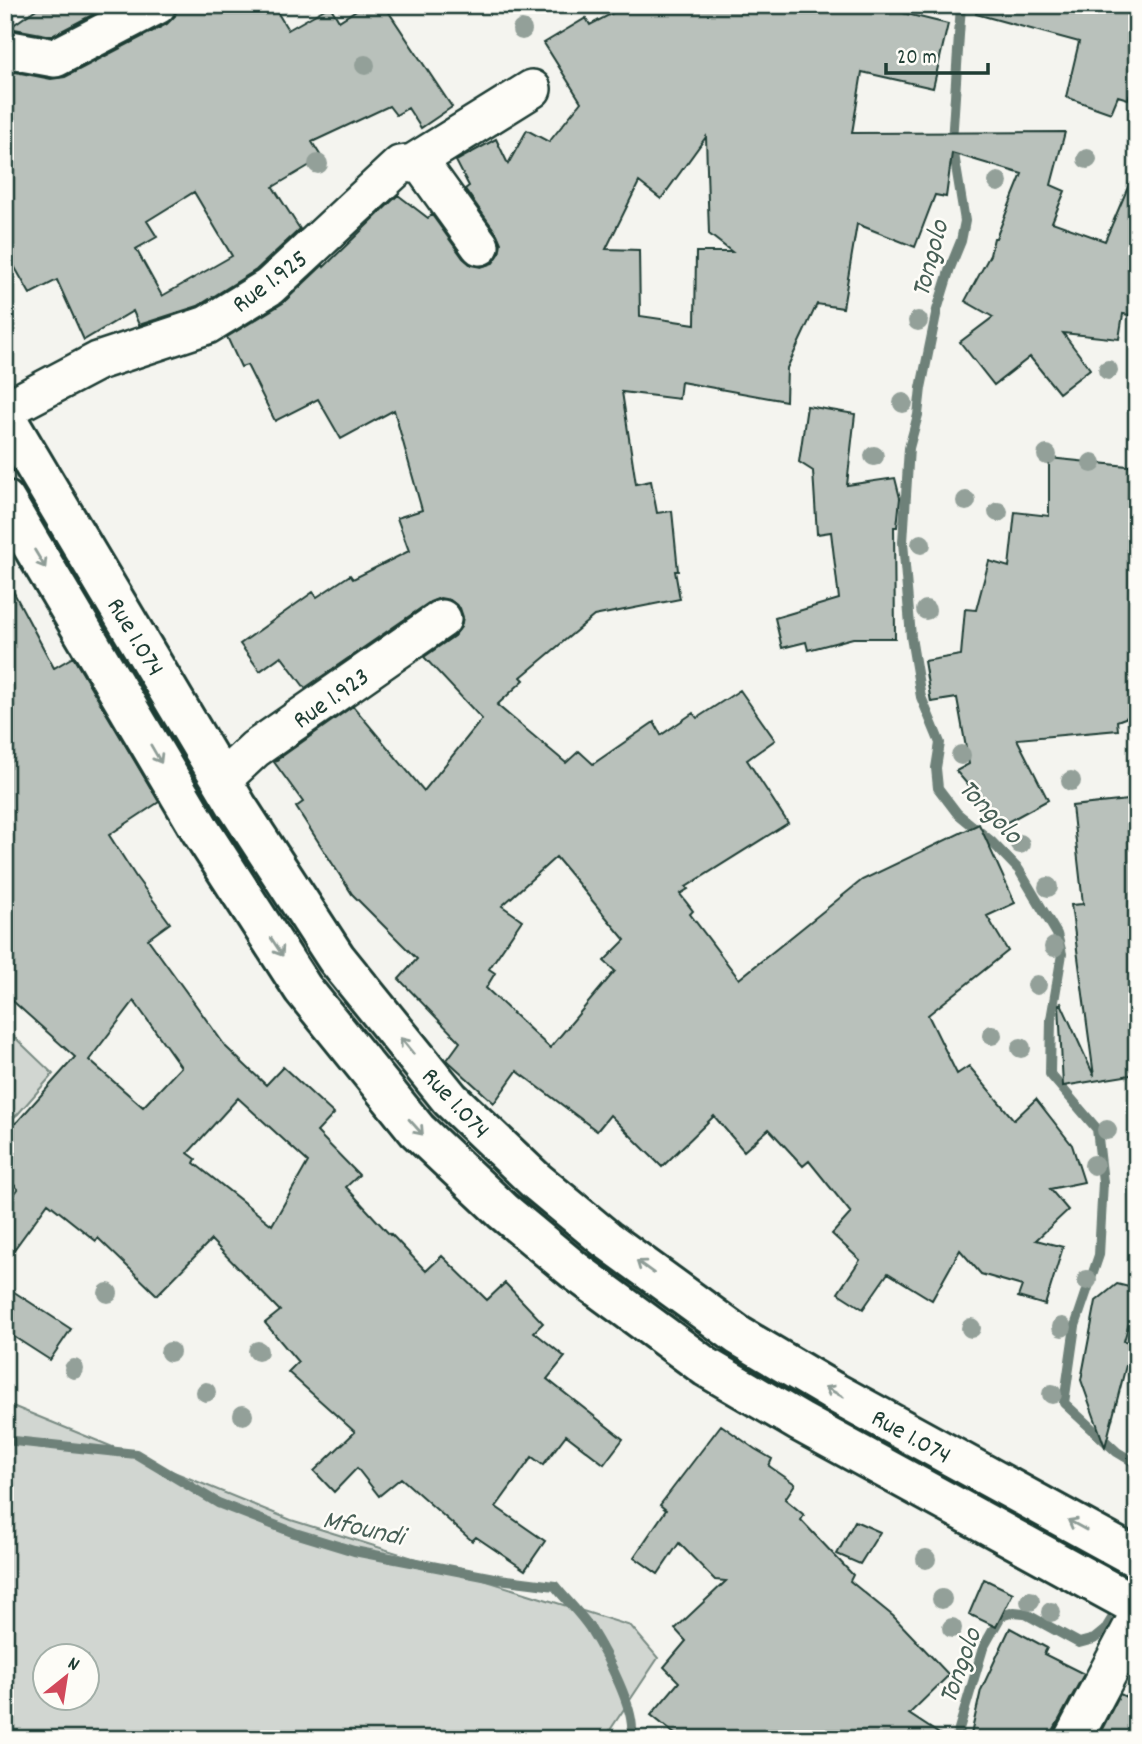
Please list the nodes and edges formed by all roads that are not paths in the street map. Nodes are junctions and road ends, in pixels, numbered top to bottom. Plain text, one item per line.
1 (157, 5) edge
2 (5, 49) edge
3 (532, 89) dead end
4 (413, 163) junction
5 (480, 246) dead end
6 (5, 410) edge
7 (5, 416) edge
8 (5, 500) edge
9 (442, 619) dead end
10 (230, 793) junction
11 (201, 831) junction
12 (1137, 1558) edge
13 (1137, 1606) edge
14 (1137, 1618) edge
15 (1073, 1739) edge

1 - 2 street
3 - 4 street, Rue 1.925
4 - 5 street
4 - 6 street, Rue 1.925
7 - 10 main road, Rue 1.074
8 -> 11 main road, Rue 1.074
9 - 10 street, Rue 1.923
10 - 11 main road
12 -> 10 main road, Rue 1.074
11 -> 13 main road, Rue 1.074
14 - 15 street

